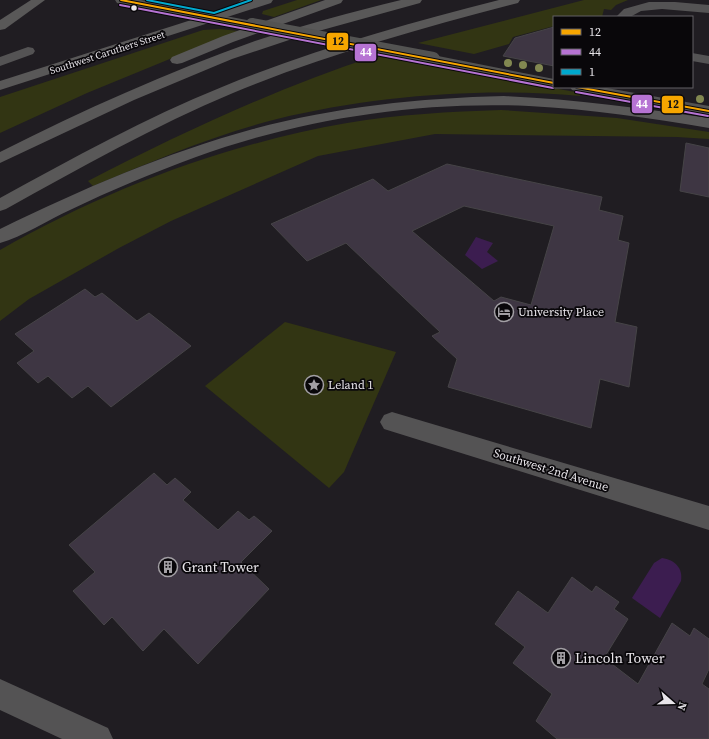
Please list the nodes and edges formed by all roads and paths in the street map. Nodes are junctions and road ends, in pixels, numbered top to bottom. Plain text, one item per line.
1 (39, 0) edge
2 (121, 0) edge
3 (249, 0) edge
4 (267, 0) edge
5 (337, 0) edge
6 (416, 0) edge
7 (514, 0) edge
8 (238, 9) junction
9 (709, 9) edge
10 (623, 16) edge
11 (214, 18) junction
12 (0, 26) edge
13 (28, 51) dead end
14 (693, 57) edge
15 (709, 60) edge
16 (0, 62) edge
17 (163, 66) dead end
18 (149, 74) dead end
19 (553, 83) edge
20 (0, 86) edge
21 (588, 88) edge
22 (599, 89) edge
23 (106, 105) junction
24 (709, 111) edge
25 (709, 123) edge
26 (0, 158) edge
27 (0, 205) edge
28 (0, 237) edge
29 (392, 422) dead end
30 (709, 518) edge
31 (0, 694) edge
32 (97, 739) edge

1 - 12 highway
2 - 11 main road
3 - 8 main road
4 - 8 highway, Southwest Caruthers Street
5 - 17 highway
6 - 23 highway
7 - 27 highway
8 - 11 highway, Southwest Caruthers Street
9 - 10 street
11 - 19 main road, bridge
11 - 20 highway, Southwest Caruthers Street
13 - 16 street
14 - 15 street
18 - 23 highway
21 - 22 main road
22 - 24 main road
23 - 26 highway
25 - 28 highway
29 - 30 street, Southwest 2nd Avenue
31 - 32 street

